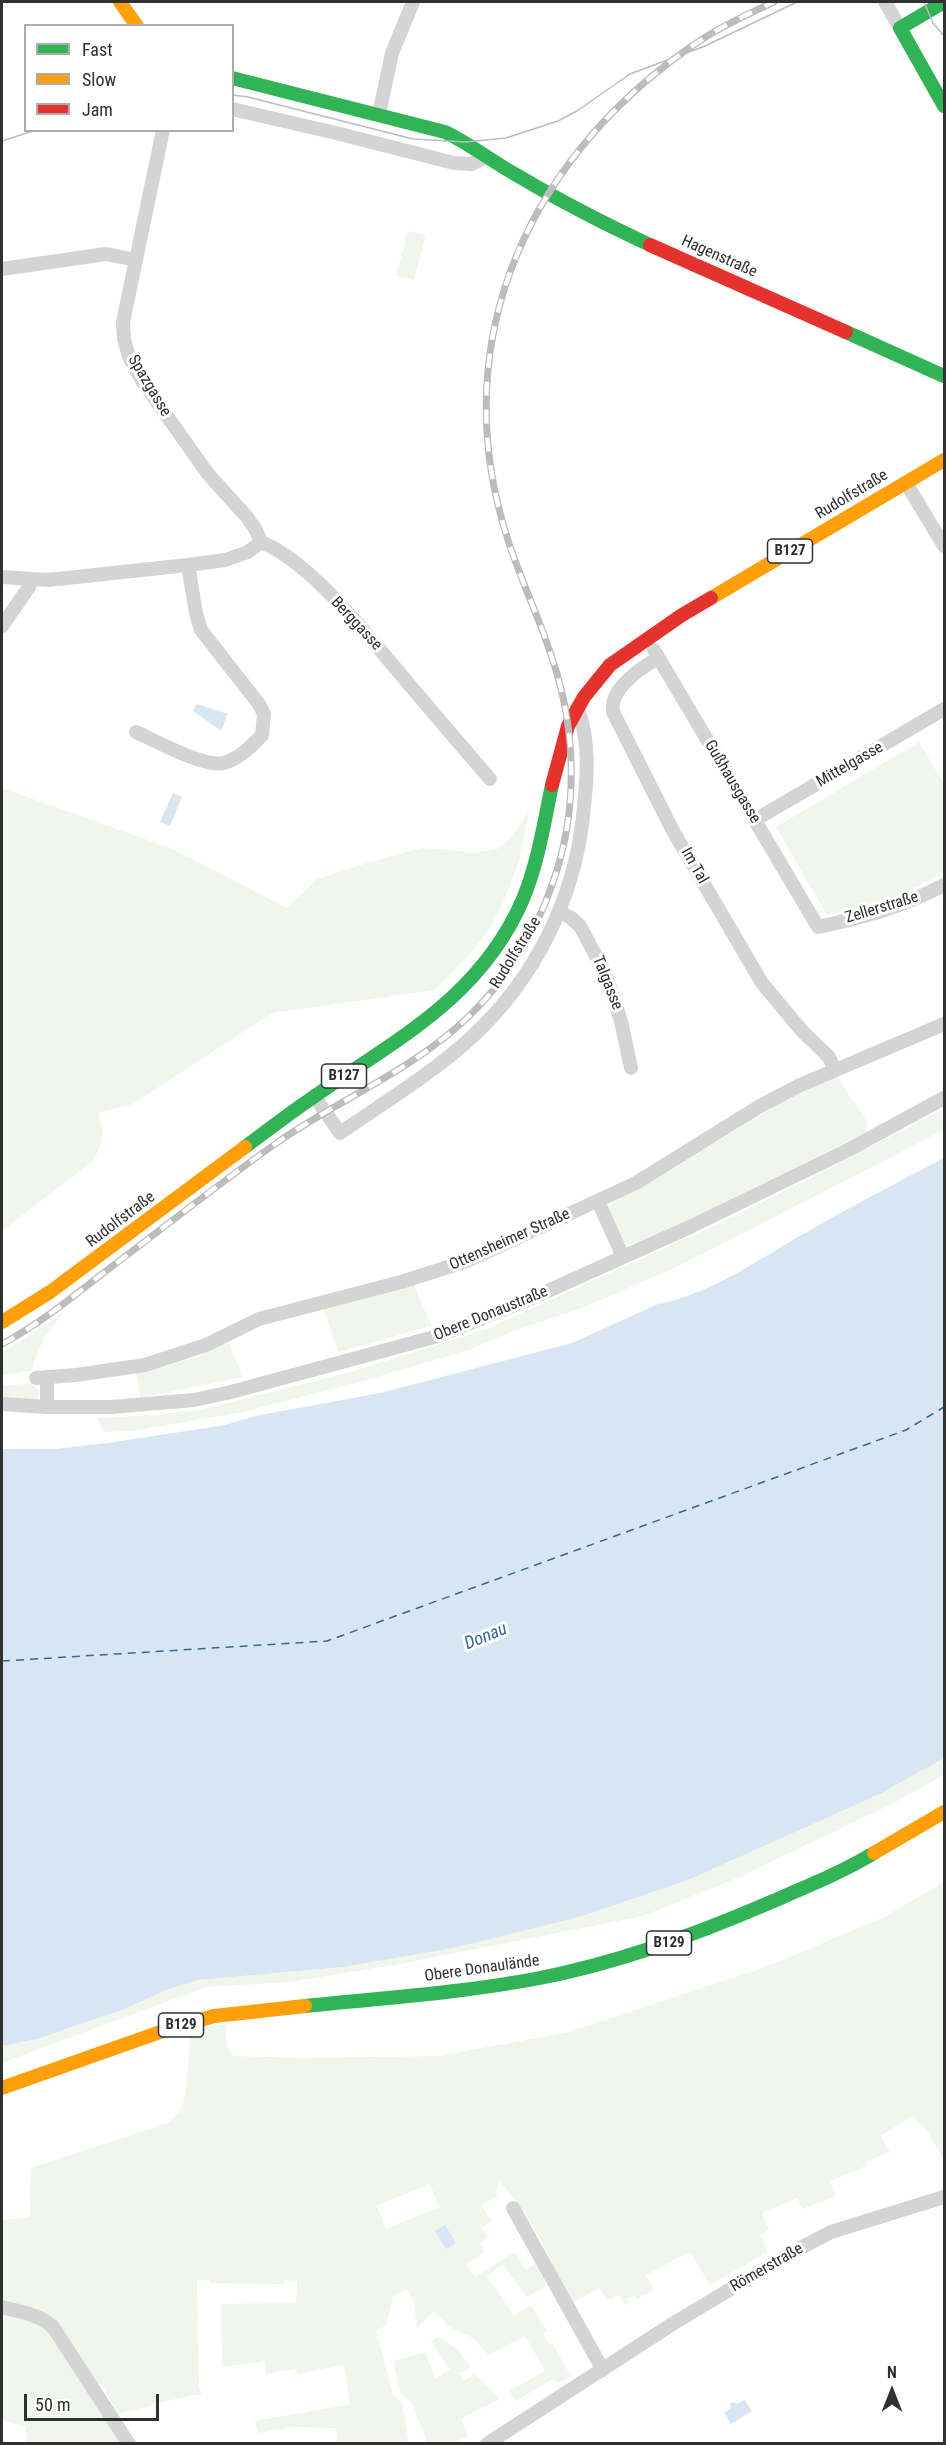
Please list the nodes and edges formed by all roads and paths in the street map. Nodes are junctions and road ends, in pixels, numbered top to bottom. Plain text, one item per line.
1 (120, 2) edge
2 (413, 2) edge
3 (885, 2) edge
4 (945, 2) edge
5 (136, 24) edge
6 (900, 28) junction
7 (234, 78) edge
8 (945, 106) edge
9 (234, 109) edge
10 (379, 114) junction
11 (163, 132) edge
12 (487, 157) junction
13 (136, 260) junction
14 (2, 269) edge
15 (945, 376) edge
16 (945, 460) edge
17 (906, 483) junction
18 (261, 542) junction
19 (945, 546) edge
20 (188, 565) junction
21 (2, 578) edge
22 (30, 581) junction
23 (2, 626) edge
24 (646, 638) junction
25 (658, 658) junction
26 (577, 707) junction
27 (945, 709) edge
28 (136, 732) dead end
29 (490, 779) dead end
30 (754, 820) junction
31 (945, 885) edge
32 (559, 912) junction
33 (818, 927) joint
34 (945, 1024) edge
35 (631, 1068) dead end
36 (835, 1070) junction
37 (314, 1096) junction
38 (945, 1098) edge
39 (598, 1201) junction
40 (623, 1257) junction
41 (2, 1322) edge
42 (2, 1404) edge
43 (47, 1407) junction
44 (945, 1812) edge
45 (2, 2088) edge
46 (945, 2197) edge
47 (513, 2208) dead end
48 (2, 2307) edge
49 (603, 2370) junction
50 (129, 2444) edge
51 (487, 2444) edge

1 - 5 main road
2 - 10 street
3 - 6 street
4 - 6 main road
6 - 8 main road
7 - 10 main road, Hagenstraße
9 - 12 street
10 - 12 main road, Hagenstraße
11 - 13 street, Spazgasse
12 - 15 main road, Hagenstraße
13 - 14 street
13 - 18 street, Spazgasse
16 - 17 main road, Rudolfstraße / B127
17 - 19 street
17 - 24 main road, Rudolfstraße / B127
18 - 20 street
18 - 29 street, Berggasse
20 - 22 street
20 - 28 street
21 - 22 street
22 - 23 street
24 - 25 street, Gußhausgasse
24 - 26 main road, Rudolfstraße / B127
25 - 30 street, Gußhausgasse
25 - 36 street, Im Tal
26 - 32 street, Rudolfstraße
26 - 37 main road, Rudolfstraße / B127
27 - 30 street, Mittelgasse
30 - 33 street, Gußhausgasse
31 - 33 street, Zellerstraße
32 - 35 street, Talgasse
32 - 37 street, Rudolfstraße
34 - 36 street, Ottensheimer Straße
36 - 39 street, Ottensheimer Straße
37 - 41 main road, Rudolfstraße / B127
38 - 40 street, Obere Donaustraße
39 - 40 street
39 - 43 street, Ottensheimer Straße
40 - 43 street, Obere Donaustraße
42 - 43 street, Obere Donaustraße
44 - 45 main road, Obere Donaulände / B129
46 - 49 street, Römerstraße
47 - 49 street
48 - 50 street
49 - 51 street, Römerstraße

